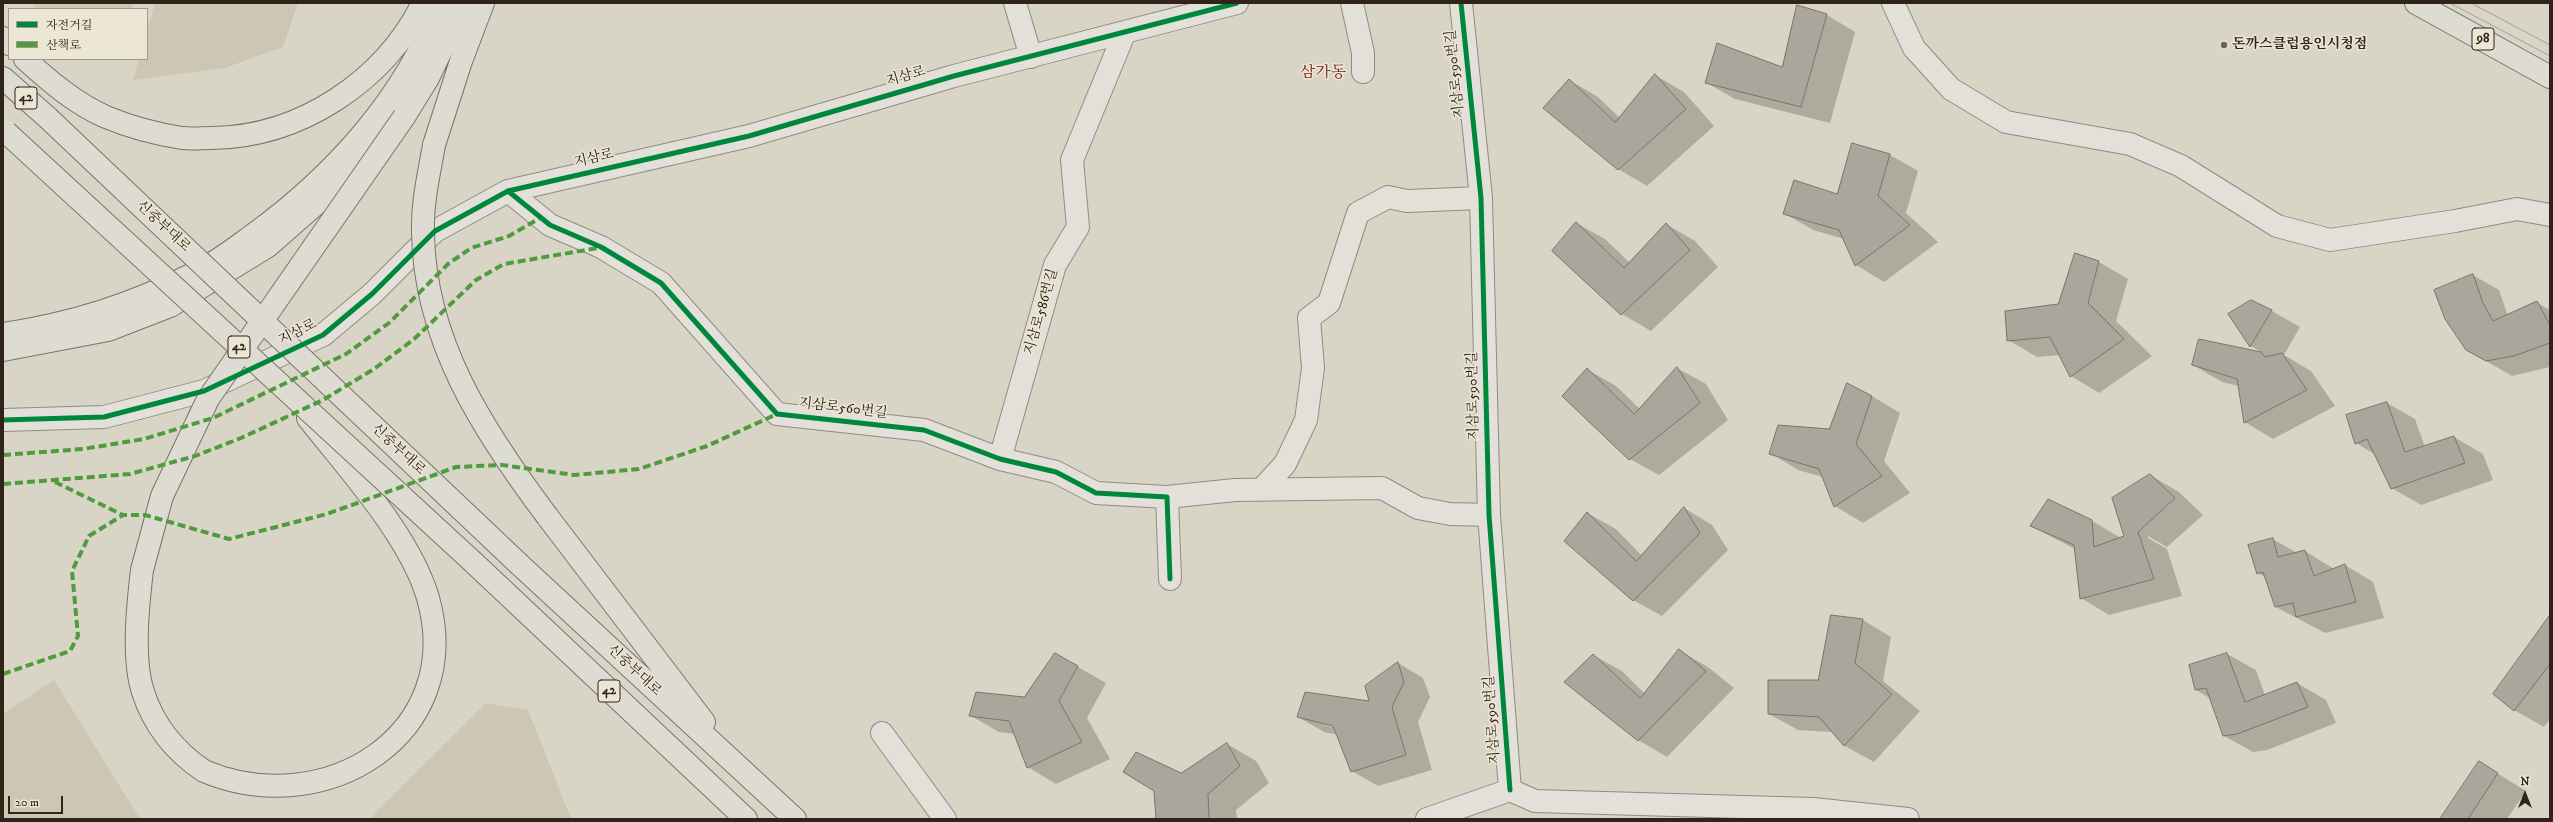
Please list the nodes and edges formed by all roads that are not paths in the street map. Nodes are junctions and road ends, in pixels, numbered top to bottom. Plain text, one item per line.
1 (423, 3) edge
2 (441, 3) edge
3 (464, 3) edge
4 (483, 3) edge
5 (1015, 3) edge
6 (1237, 3) edge
7 (1352, 3) edge
8 (1461, 3) edge
9 (1893, 3) edge
10 (2426, 5) edge
11 (1124, 34) junction
12 (1031, 57) junction
13 (26, 60) edge
14 (1363, 72) dead end
15 (2550, 77) edge
16 (3, 78) edge
17 (404, 117) junction
18 (4, 131) edge
19 (508, 191) junction
20 (1481, 198) junction
21 (2550, 215) edge
22 (3, 334) edge
23 (3, 350) edge
24 (288, 392) junction
25 (3, 420) edge
26 (1000, 459) junction
27 (1261, 490) junction
28 (1167, 497) junction
29 (1489, 515) junction
30 (1170, 580) dead end
31 (882, 734) dead end
32 (742, 770) junction
33 (1510, 790) junction
34 (1538, 810) edge
35 (1838, 816) edge
36 (746, 819) edge
37 (795, 819) edge
38 (945, 819) edge
39 (1427, 819) edge
40 (1908, 819) edge

1 - 13 main road
2 - 22 main road
3 - 17 main road
4 - 32 main road, bridge
5 - 12 street
6 - 11 street, 지삼로
7 - 14 street
8 - 20 street, 지삼로590번길
9 - 21 street
10 - 15 main road, 98
11 - 12 street, 지삼로
11 - 26 street, 지삼로586번길
12 - 19 street, 지삼로
16 - 32 main road, 신중부대로 / 42, bridge
17 - 23 main road
17 - 24 main road, bridge
18 - 24 main road, 42, bridge
19 - 25 street, 지삼로
19 - 26 street, 지삼로560번길
20 - 27 street
20 - 29 street, 지삼로590번길
24 - 36 main road, 42, bridge
26 - 28 street, 지삼로560번길
27 - 28 street, 지삼로560번길
27 - 29 street, 지삼로560번길
28 - 30 street
29 - 33 street, 지삼로590번길
31 - 38 street
32 - 37 main road, 신중부대로 / 42
33 - 34 street
33 - 39 street
34 - 35 street
35 - 40 street

